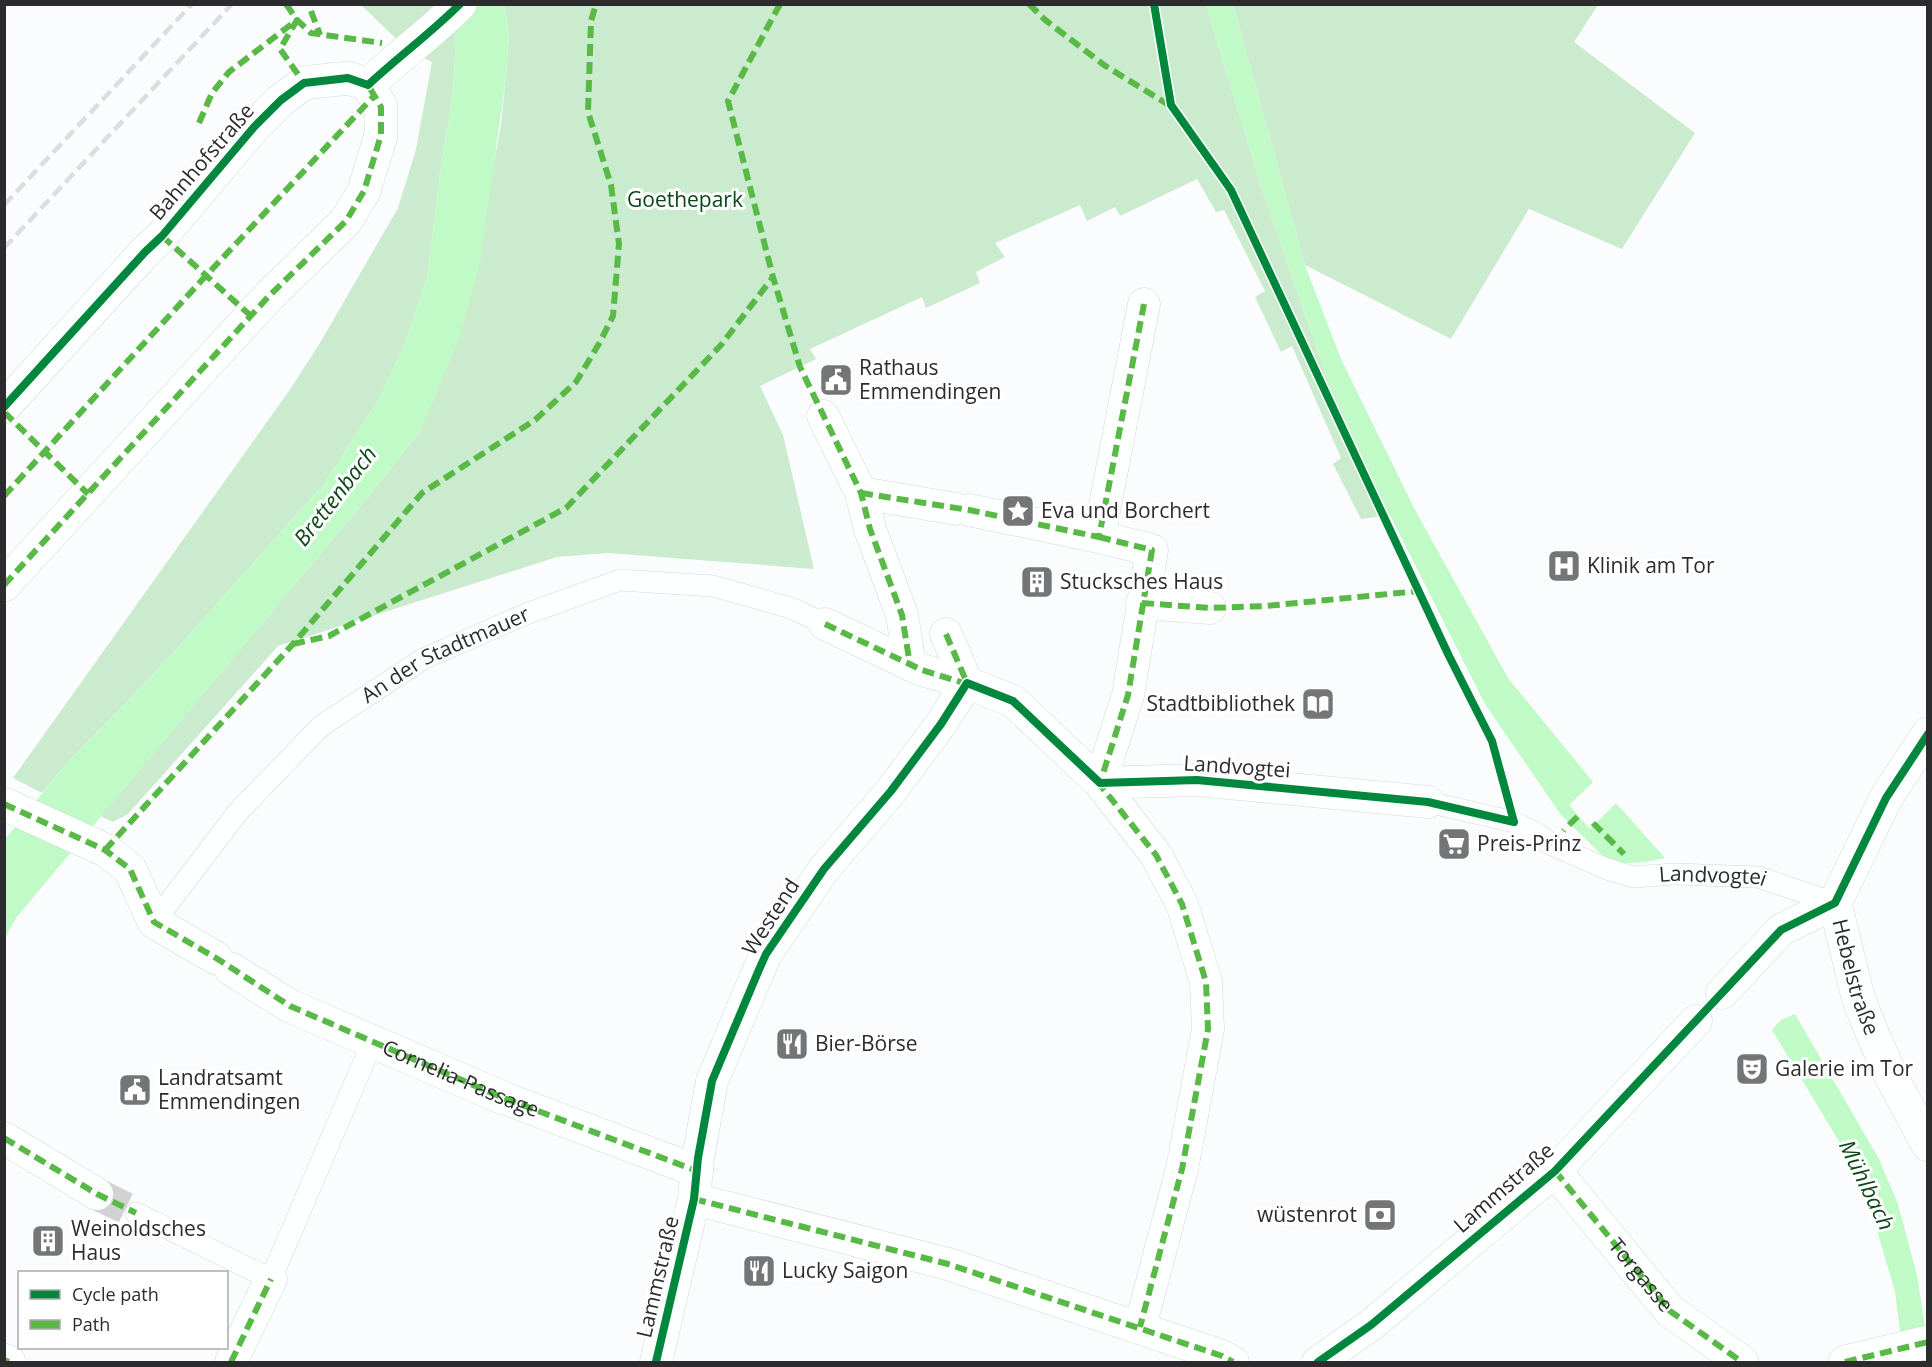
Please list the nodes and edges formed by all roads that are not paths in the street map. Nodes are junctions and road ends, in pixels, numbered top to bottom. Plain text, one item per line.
1 (460, 4) edge
2 (368, 85) junction
3 (1144, 304) dead end
4 (4, 407) edge
5 (822, 416) dead end
6 (861, 493) junction
7 (1099, 537) junction
8 (4, 585) edge
9 (1142, 603) junction
10 (1210, 608) dead end
11 (825, 624) joint
12 (946, 634) dead end
13 (910, 665) junction
14 (967, 683) junction
15 (1928, 734) edge
16 (1100, 783) junction
17 (1428, 802) joint
18 (7, 806) edge
19 (1835, 903) junction
20 (154, 922) junction
21 (1722, 993) dead end
22 (1695, 1021) dead end
23 (372, 1043) junction
24 (501, 1097) joint
25 (4, 1138) edge
26 (1928, 1145) edge
27 (1555, 1170) junction
28 (695, 1185) junction
29 (97, 1194) tunnel mouth
30 (136, 1213) tunnel mouth
31 (271, 1279) junction
32 (1140, 1327) junction
33 (1914, 1345) edge
34 (4, 1360) edge
35 (9, 1362) edge
36 (231, 1362) edge
37 (656, 1362) edge
38 (1233, 1362) edge
39 (1318, 1362) edge
40 (1742, 1362) edge
41 (1845, 1362) edge

1 - 2 street
2 - 4 street, Bahnhofstraße
2 - 8 street
3 - 7 street
5 - 6 street
6 - 7 street
6 - 13 street
7 - 9 street
9 - 10 street
9 - 16 street
11 - 13 street
11 - 20 lane, An der Stadtmauer
12 - 14 street
13 - 14 street
14 - 16 street
14 - 28 street, Westend
15 - 19 street
16 - 17 street, Landvogtei
16 - 32 street
17 - 19 lane, Landvogtei
18 - 20 street
19 - 21 street
19 - 26 street, Hebelstraße
20 - 23 street, Cornelia-Passage
22 - 27 street, Lammstraße
23 - 24 street, Cornelia-Passage
23 - 31 lane
24 - 28 street, Cornelia-Passage
25 - 29 street
27 - 39 street, Lammstraße
27 - 40 street, Torgasse
28 - 32 street, Lammstraße
28 - 37 street, Lammstraße
30 - 31 lane
31 - 36 street
32 - 38 street, Lammstraße
33 - 41 street
34 - 35 street

